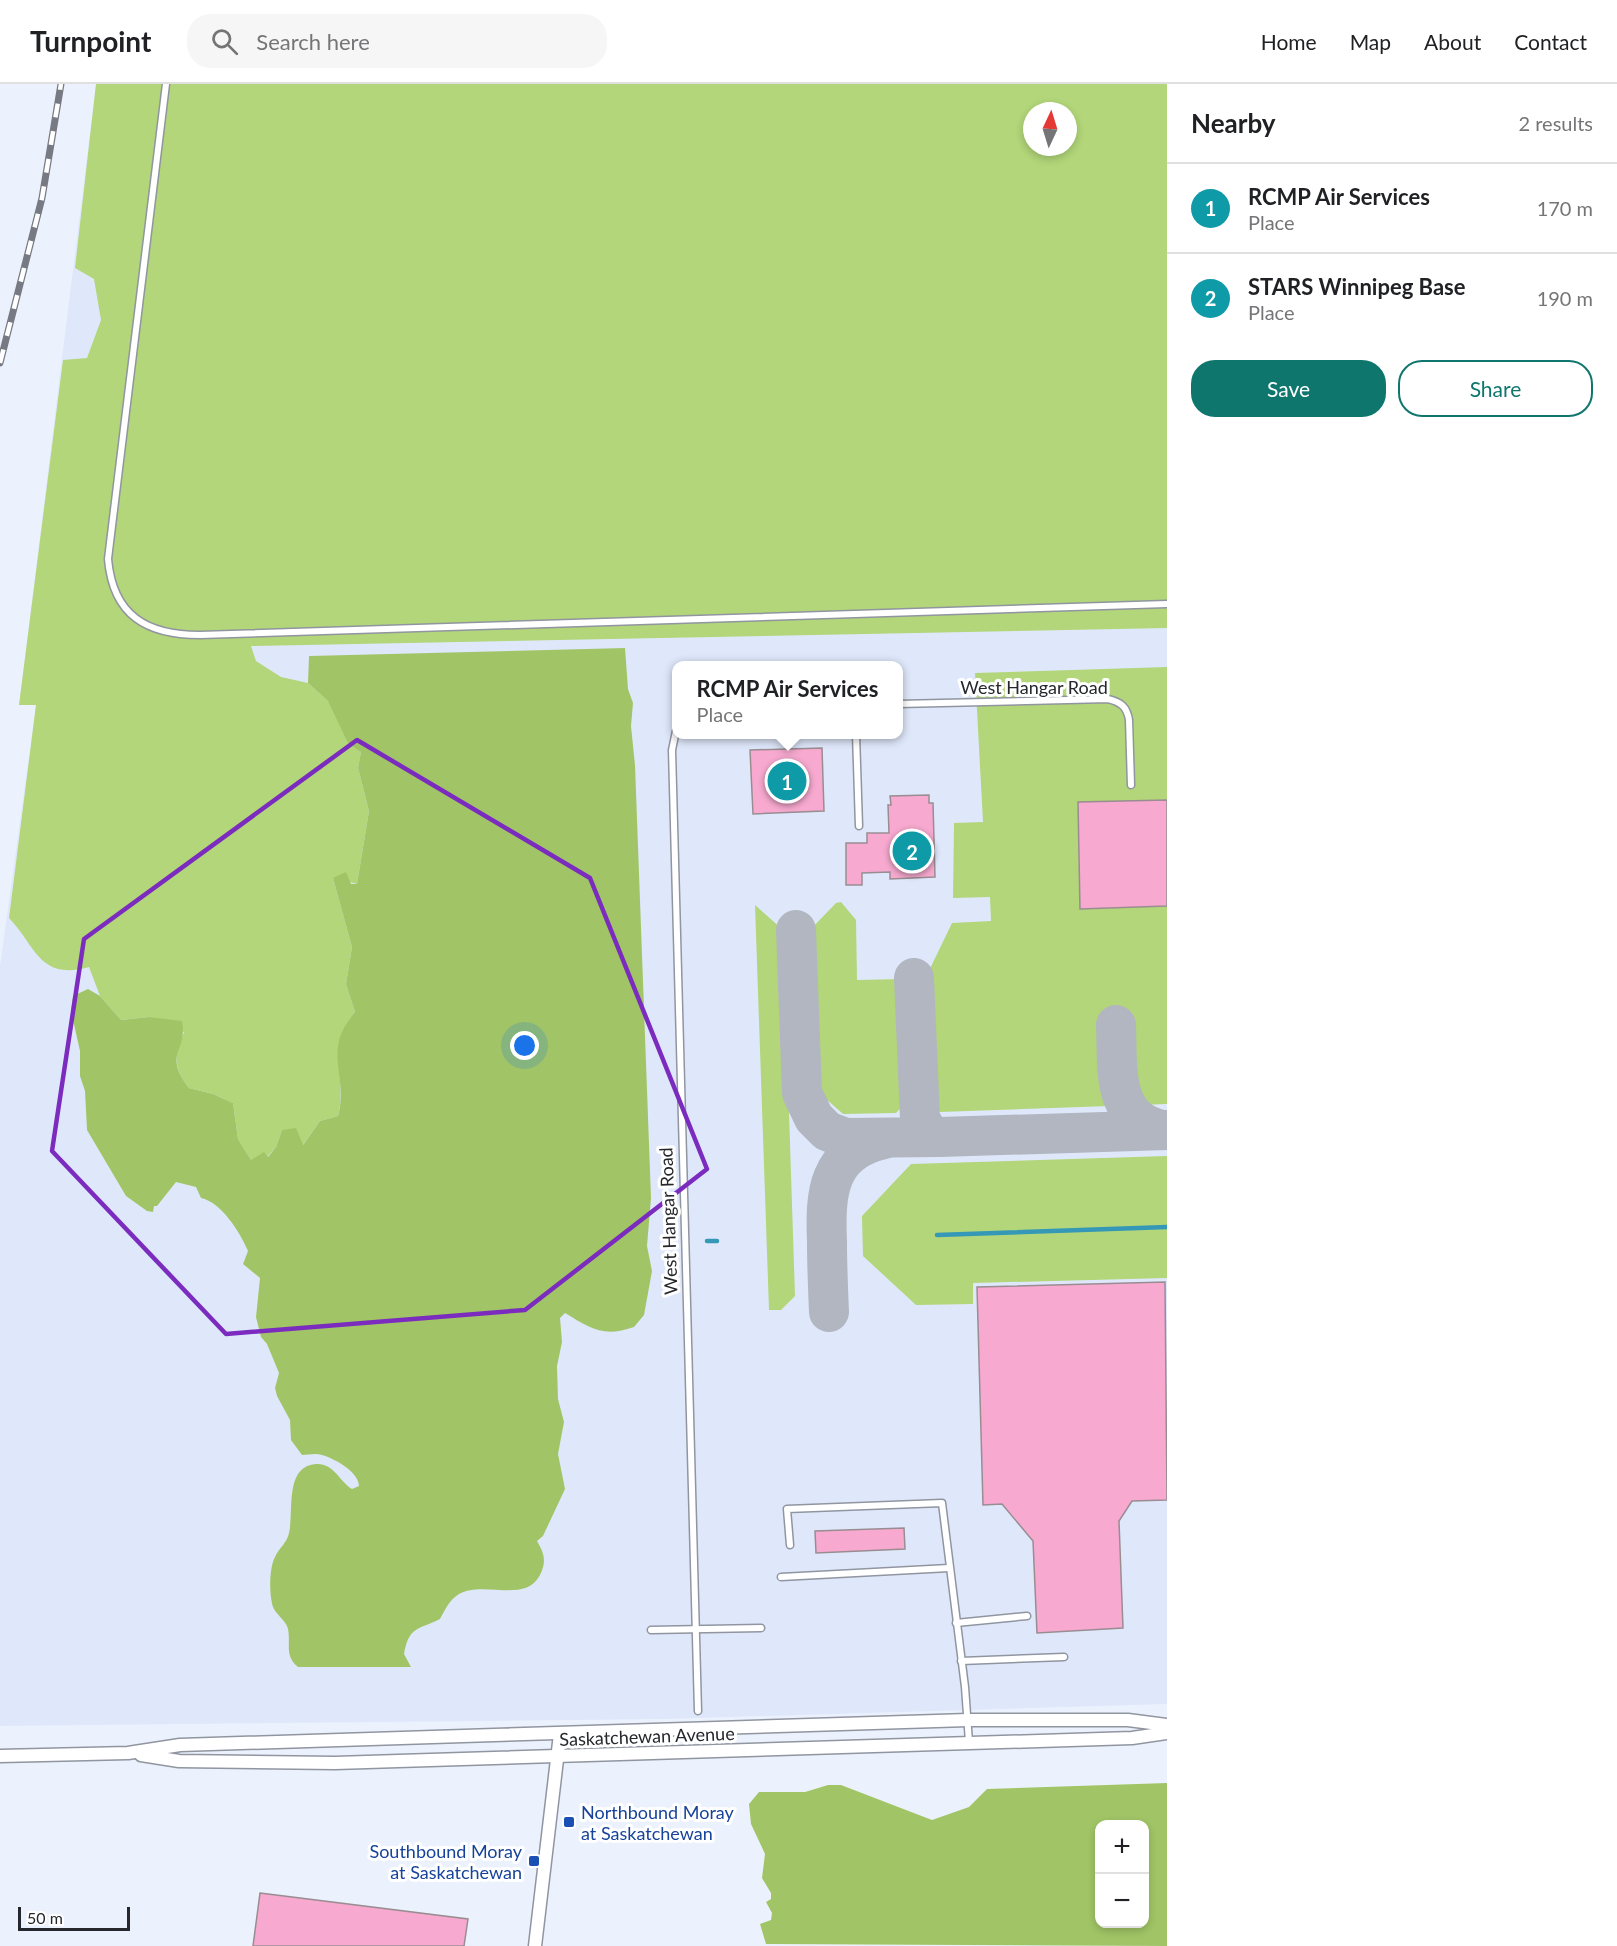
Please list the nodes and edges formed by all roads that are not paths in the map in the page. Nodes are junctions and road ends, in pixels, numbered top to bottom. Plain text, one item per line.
1 (166, 84) edge
2 (1167, 604) edge
3 (903, 704) edge
4 (674, 739) edge
5 (856, 739) edge
6 (1131, 785) dead end
7 (859, 826) dead end
8 (790, 1545) dead end
9 (949, 1568) junction
10 (781, 1577) dead end
11 (1027, 1616) dead end
12 (956, 1623) junction
13 (761, 1628) dead end
14 (651, 1630) dead end
15 (695, 1630) junction
16 (1064, 1657) dead end
17 (961, 1661) junction
18 (698, 1711) dead end
19 (968, 1720) junction
20 (1167, 1725) edge
21 (1167, 1733) edge
22 (560, 1734) junction
23 (969, 1742) junction
24 (128, 1753) junction
25 (0, 1756) edge
26 (559, 1757) junction
27 (535, 1946) edge

1 - 2 lane
3 - 6 lane, West Hangar Road
4 - 15 lane, West Hangar Road
5 - 7 lane
8 - 9 lane
9 - 10 lane
9 - 12 lane
11 - 12 lane
12 - 17 lane
13 - 15 lane
14 - 15 lane
15 - 18 lane, West Hangar Road
16 - 17 lane
17 - 19 lane
19 - 20 street, Saskatchewan Avenue
19 - 22 street, Saskatchewan Avenue
19 - 23 lane
21 - 23 street, Saskatchewan Avenue
22 - 24 street, Saskatchewan Avenue
22 - 26 street
23 - 26 street, Saskatchewan Avenue
24 - 25 street, Saskatchewan Avenue
24 - 26 street, Saskatchewan Avenue
26 - 27 street

